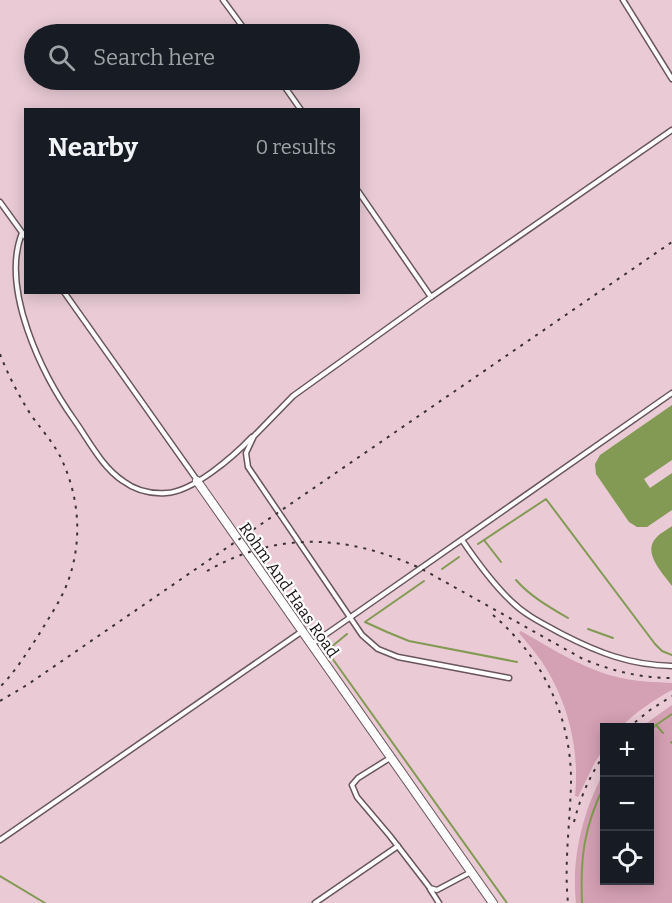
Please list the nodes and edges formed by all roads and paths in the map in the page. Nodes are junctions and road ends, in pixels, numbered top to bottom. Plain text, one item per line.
1 (223, 0) edge
2 (623, 0) edge
3 (241, 24) edge
4 (672, 79) edge
5 (287, 90) edge
6 (300, 108) edge
7 (672, 130) edge
8 (360, 194) edge
9 (0, 202) edge
10 (22, 233) junction
11 (24, 236) edge
12 (12, 248) dead end
13 (65, 294) edge
14 (431, 297) junction
15 (36, 365) dead end
16 (672, 393) edge
17 (254, 436) junction
18 (197, 482) junction
19 (462, 540) junction
20 (351, 618) junction
21 (302, 631) junction
22 (311, 645) junction
23 (672, 666) edge
24 (509, 678) dead end
25 (391, 758) junction
26 (0, 840) edge
27 (398, 846) junction
28 (471, 872) junction
29 (430, 888) junction
30 (315, 903) edge
31 (439, 903) edge
32 (493, 903) edge

1 - 3 lane
2 - 4 lane
5 - 6 lane
7 - 14 lane
8 - 14 lane
9 - 10 lane
10 - 11 lane
10 - 12 lane
13 - 18 lane, Rohm And Haas Road
14 - 17 lane
15 - 18 lane
16 - 19 lane
17 - 18 lane
17 - 20 lane
18 - 21 street, Rohm And Haas Road
19 - 20 lane
19 - 23 lane
20 - 22 lane
20 - 24 lane
21 - 22 street, Rohm And Haas Road
21 - 26 lane
22 - 25 street, Rohm And Haas Road
25 - 27 lane
25 - 28 street, Rohm And Haas Road
27 - 29 lane
27 - 30 lane
28 - 29 lane
28 - 32 street, Rohm And Haas Road
29 - 31 lane

